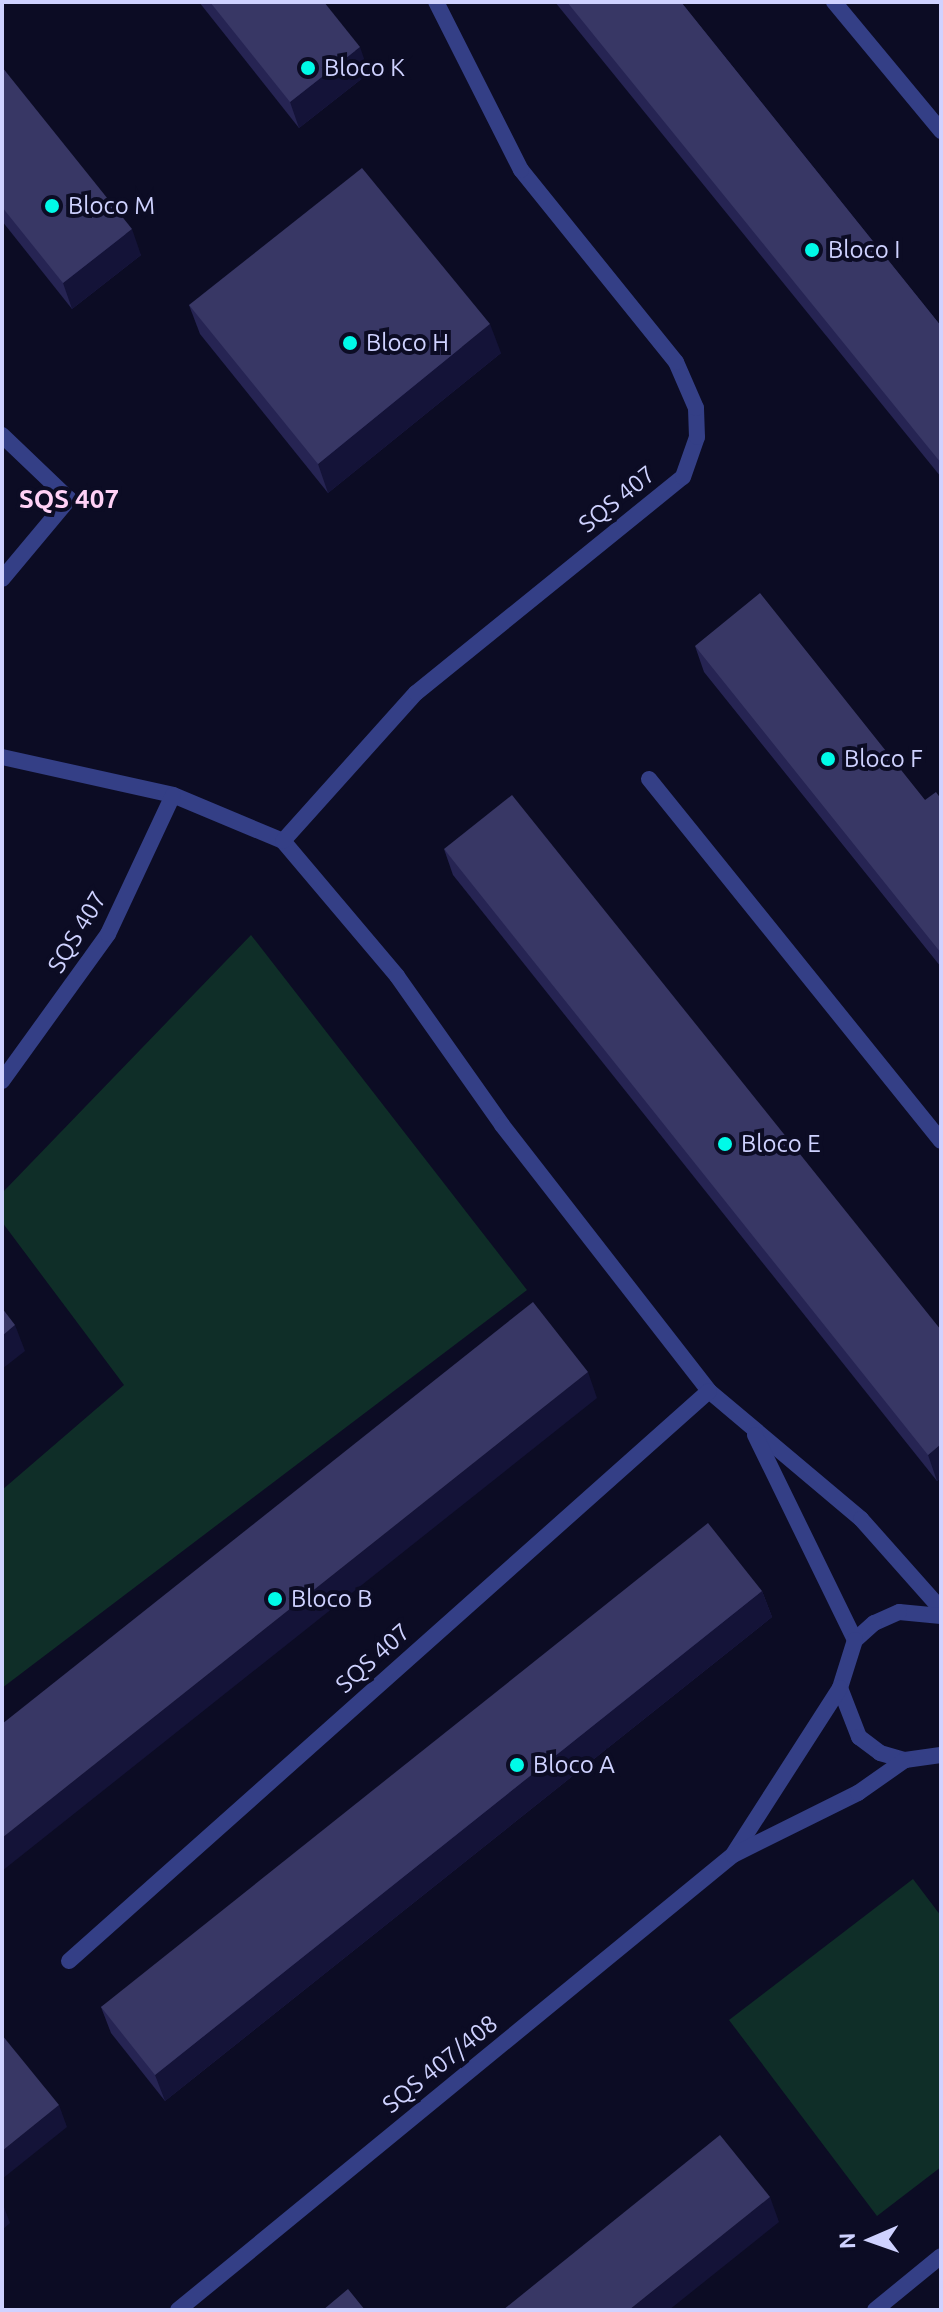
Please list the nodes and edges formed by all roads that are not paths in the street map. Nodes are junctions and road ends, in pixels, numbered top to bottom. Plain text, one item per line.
1 (436, 2) edge
2 (834, 2) edge
3 (941, 131) edge
4 (2, 435) edge
5 (2, 579) edge
6 (2, 757) edge
7 (649, 779) dead end
8 (173, 795) junction
9 (283, 841) junction
10 (2, 1081) edge
11 (941, 1141) edge
12 (709, 1391) junction
13 (752, 1430) junction
14 (941, 1609) edge
15 (941, 1616) edge
16 (855, 1640) junction
17 (840, 1688) junction
18 (905, 1760) junction
19 (938, 1761) edge
20 (733, 1855) junction
21 (69, 1961) dead end
22 (941, 2256) edge
23 (178, 2310) edge
24 (875, 2310) edge

1 - 9 street, SQS 407
2 - 3 street
4 - 5 street
6 - 8 street
7 - 11 street
8 - 9 street
8 - 10 street, SQS 407
9 - 12 street
12 - 13 street
12 - 21 street, SQS 407
13 - 14 street
13 - 16 street
15 - 16 street
16 - 17 street, SQS 407/408
17 - 18 street
17 - 20 street, SQS 407/408
18 - 19 street
18 - 20 street, SQS 407/408
20 - 23 street, SQS 407/408
22 - 24 street

